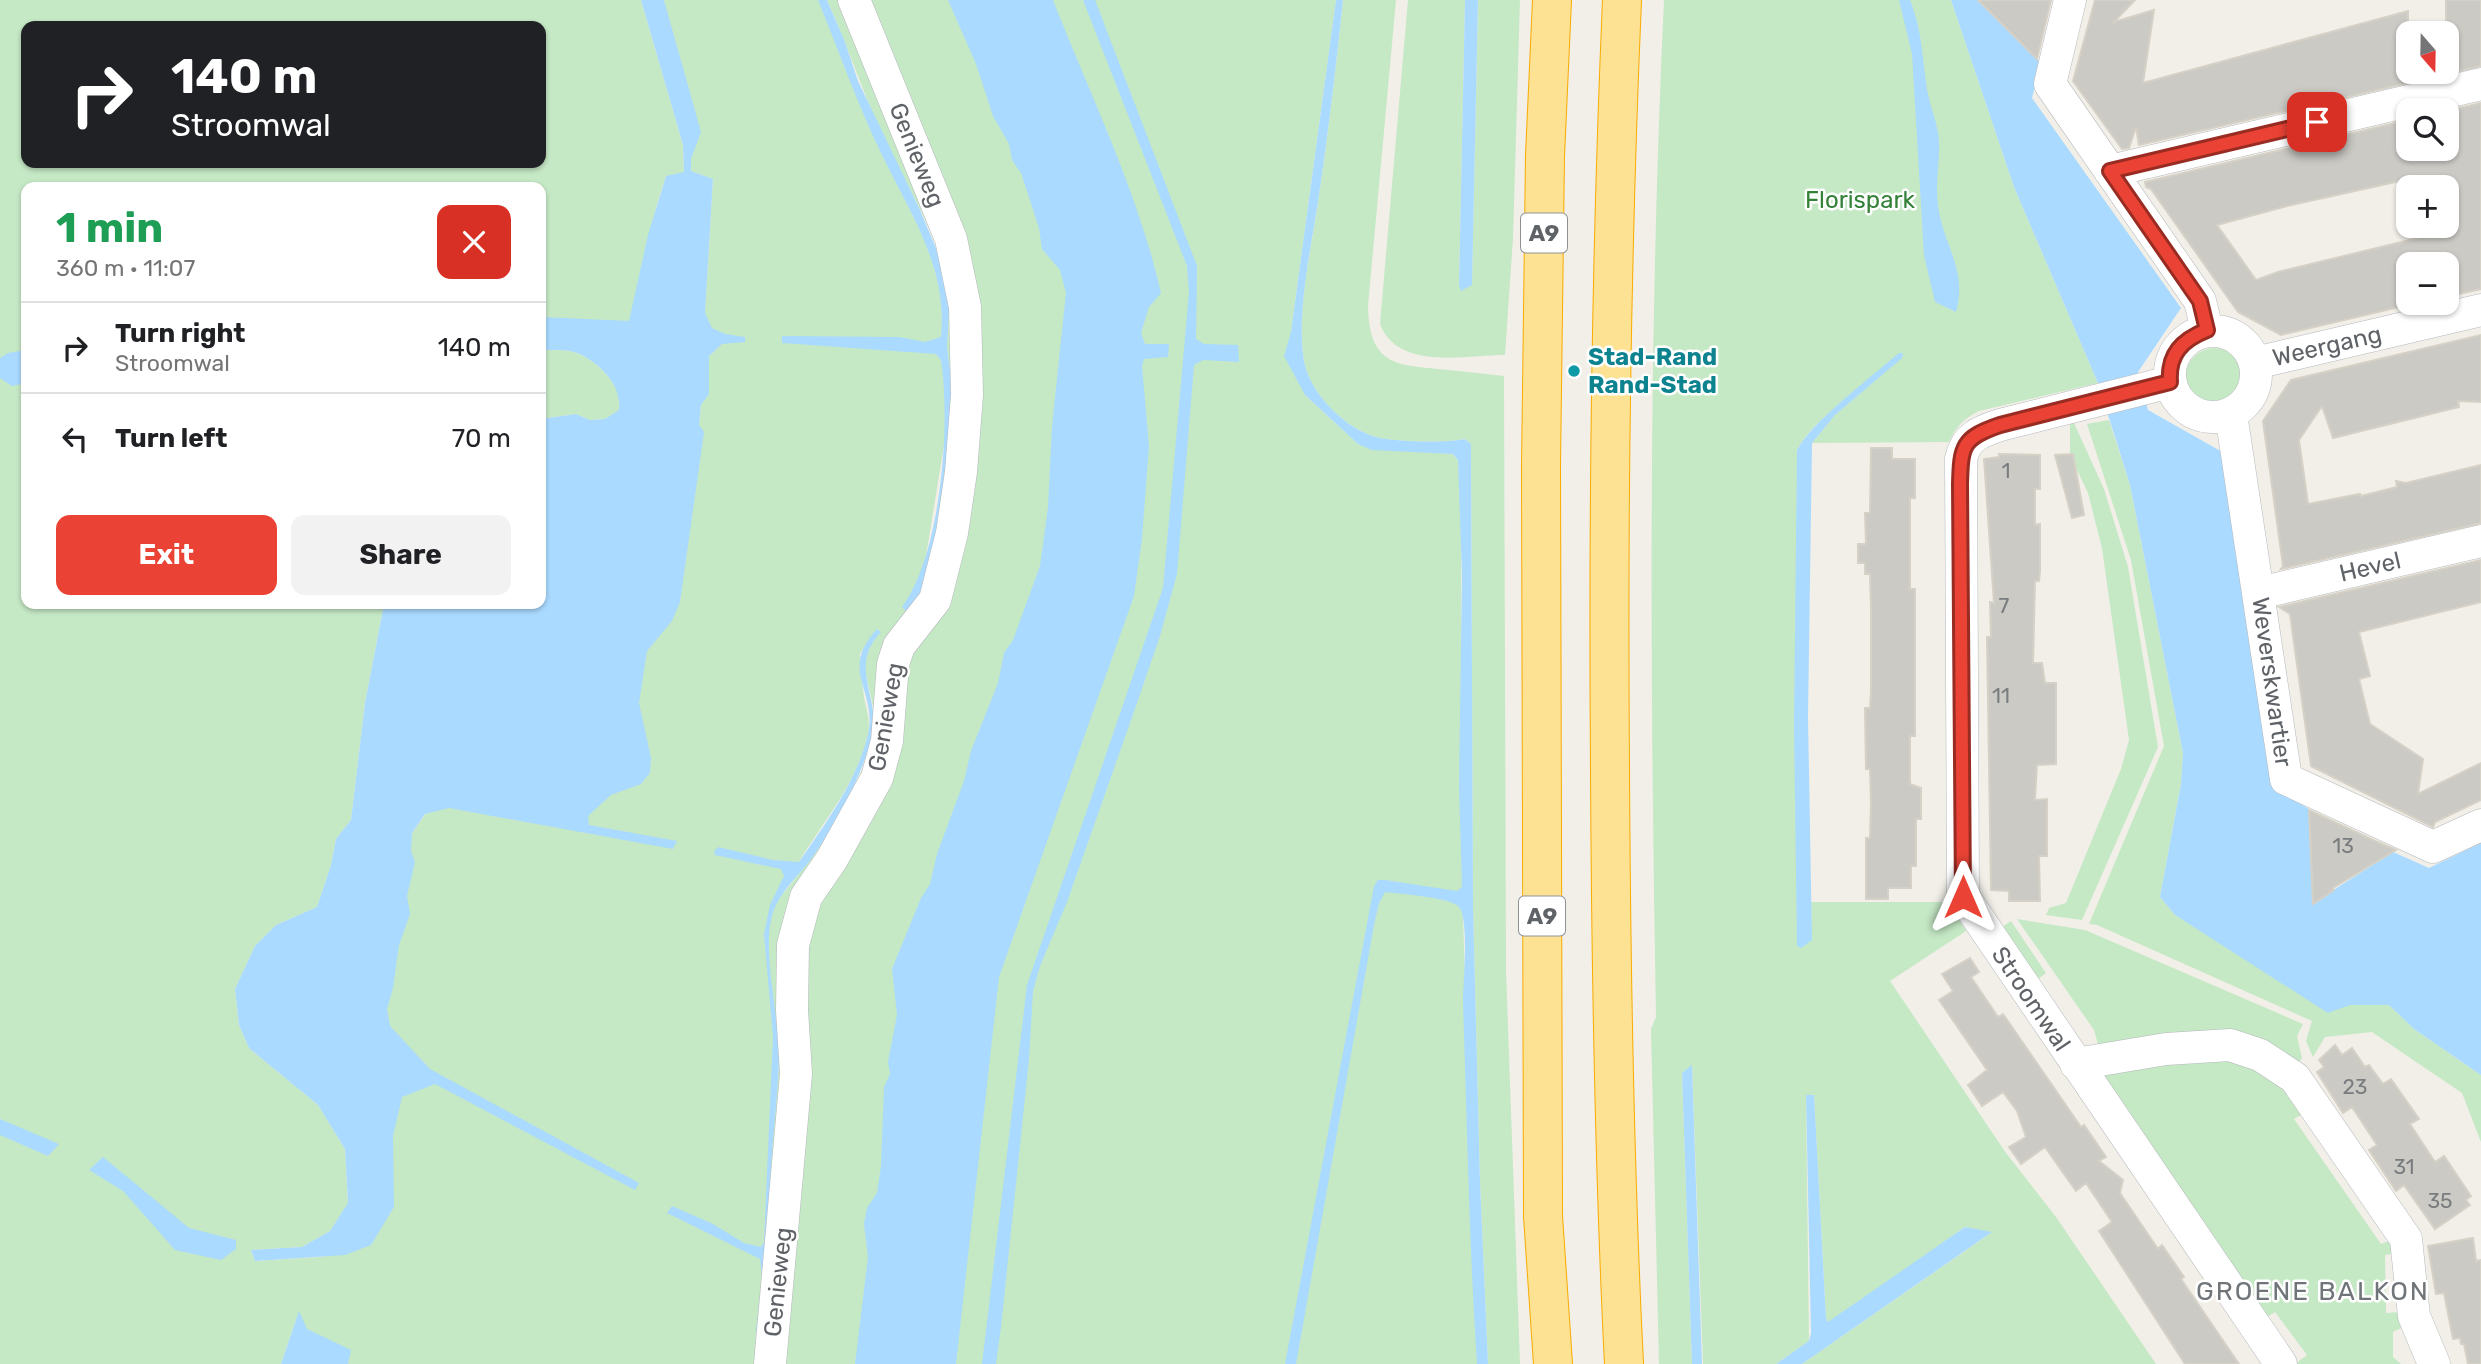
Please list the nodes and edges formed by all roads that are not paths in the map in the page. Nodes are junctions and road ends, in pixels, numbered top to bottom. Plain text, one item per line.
1 (854, 0) edge
2 (1552, 0) edge
3 (1622, 0) edge
4 (2070, 0) edge
5 (2481, 84) edge
6 (2110, 171) junction
7 (2481, 310) edge
8 (2207, 330) junction
9 (2255, 363) junction
10 (2159, 385) junction
11 (2231, 414) junction
12 (2481, 541) edge
13 (2259, 593) junction
14 (2481, 825) edge
15 (2076, 1064) junction
16 (770, 1364) edge
17 (1553, 1364) edge
18 (1624, 1364) edge
19 (2281, 1364) edge
20 (2434, 1364) edge

1 - 16 street, Genieweg
2 - 17 highway, A9
3 - 18 highway
4 - 6 street
5 - 6 street
6 - 8 street
7 - 9 street, Weergang
8 - 9 street
8 - 10 street
9 - 11 street
10 - 11 street
10 - 15 street, Stroomwal
11 - 13 street, Weverskwartier
12 - 13 street, Hevel
13 - 14 street, Weverskwartier
15 - 19 street, Stroomwal
15 - 20 street, Stroomwal

